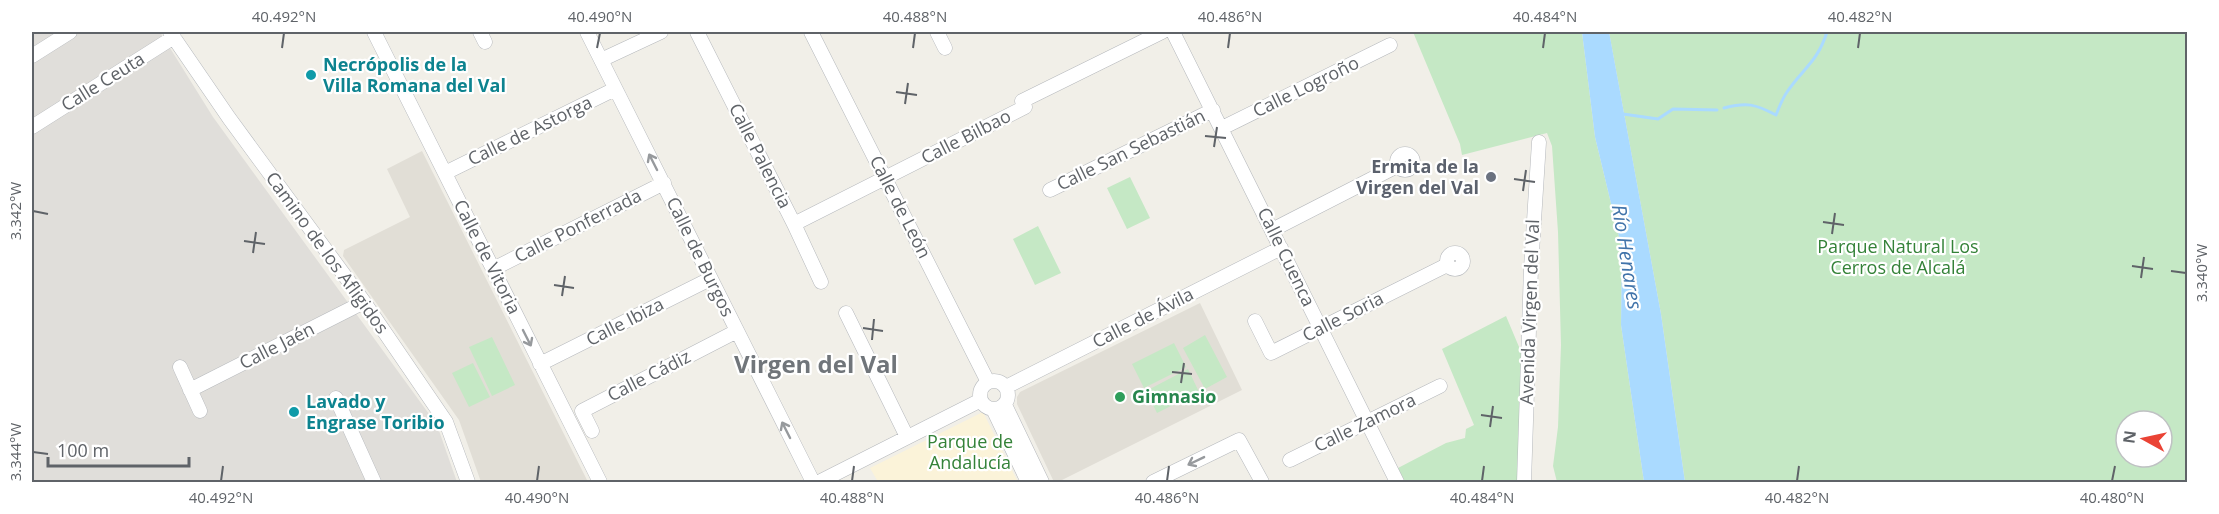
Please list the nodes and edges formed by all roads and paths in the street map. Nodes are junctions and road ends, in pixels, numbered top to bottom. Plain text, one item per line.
1 (70, 32) edge
2 (374, 32) edge
3 (587, 32) edge
4 (661, 32) edge
5 (697, 32) edge
6 (811, 32) edge
7 (937, 32) edge
8 (1162, 32) edge
9 (1173, 32) edge
10 (172, 34) edge
11 (1390, 45) dead end
12 (945, 48) dead end
13 (32, 56) edge
14 (602, 60) junction
15 (615, 89) junction
16 (1213, 110) junction
17 (32, 127) edge
18 (1222, 128) junction
19 (1539, 142) dead end
20 (1397, 166) dead end
21 (445, 173) junction
22 (885, 178) junction
23 (664, 183) junction
24 (1050, 190) dead end
25 (794, 224) junction
26 (1272, 230) junction
27 (1281, 249) junction
28 (1447, 265) dead end
29 (493, 269) junction
30 (710, 279) junction
31 (821, 282) dead end
32 (364, 302) junction
33 (846, 313) dead end
34 (1255, 321) dead end
35 (1321, 328) junction
36 (736, 331) junction
37 (540, 364) junction
38 (180, 367) dead end
39 (988, 382) junction
40 (1440, 386) dead end
41 (1006, 387) junction
42 (190, 390) junction
43 (336, 398) dead end
44 (981, 400) junction
45 (999, 407) junction
46 (200, 411) dead end
47 (1367, 421) junction
48 (592, 431) dead end
49 (907, 437) junction
50 (1290, 460) dead end
51 (374, 483) edge
52 (468, 483) edge
53 (600, 483) edge
54 (813, 483) edge
55 (819, 483) edge
56 (1028, 483) edge
57 (1042, 483) edge
58 (1153, 483) edge
59 (1262, 483) edge
60 (1397, 483) edge
61 (1524, 483) edge

1 - 13 street
2 - 21 street, Calle de Vitoria
3 - 14 street, Calle de Burgos
4 - 14 street
5 - 25 street, Calle Palencia
6 - 22 street, Calle de León
7 - 12 street
8 - 22 street, Calle Bilbao
9 - 16 street, Calle Cuenca
10 - 17 street, Calle Ceuta
10 - 32 street, Camino de los Afligidos
11 - 18 street, Calle Logroño
14 - 15 street, Calle de Burgos
15 - 21 street, Calle de Astorga
23 -> 15 street, Calle de Burgos
16 - 18 street, Calle Cuenca
16 - 24 street, Calle San Sebastián
18 - 26 street, Calle Cuenca
19 - 61 street, Avenida Virgen del Val
20 - 26 street
21 - 29 street, Calle de Vitoria
22 - 25 street, Calle Bilbao
22 - 39 street, Calle de León
23 - 29 street, Calle Ponferrada
23 - 30 street, Calle de Burgos
25 - 31 street, Calle Palencia
26 - 27 street, Calle Cuenca
27 - 35 street, Calle Cuenca
27 - 41 street, Calle de Ávila
28 - 35 street, Calle Soria
29 -> 37 street, Calle de Vitoria
30 - 36 street, Calle de Burgos
30 - 37 street, Calle Ibiza
32 - 42 street, Calle Jaén
32 - 52 street, Camino de los Afligidos
33 - 49 street
34 - 35 street, Calle Soria
35 - 47 street, Calle Cuenca
36 - 48 street, Calle Cádiz
54 -> 36 street, Calle de Burgos
37 - 53 street, Calle de Vitoria
38 - 42 street
39 - 41 street
39 - 44 street
40 - 47 street, Calle Zamora
41 - 45 street
42 - 46 street
43 - 51 street
44 - 45 street
44 - 49 street
45 - 56 street
45 - 57 street
47 - 50 street, Calle Zamora
47 - 60 street, Calle Cuenca
49 - 55 street
59 -> 58 street

